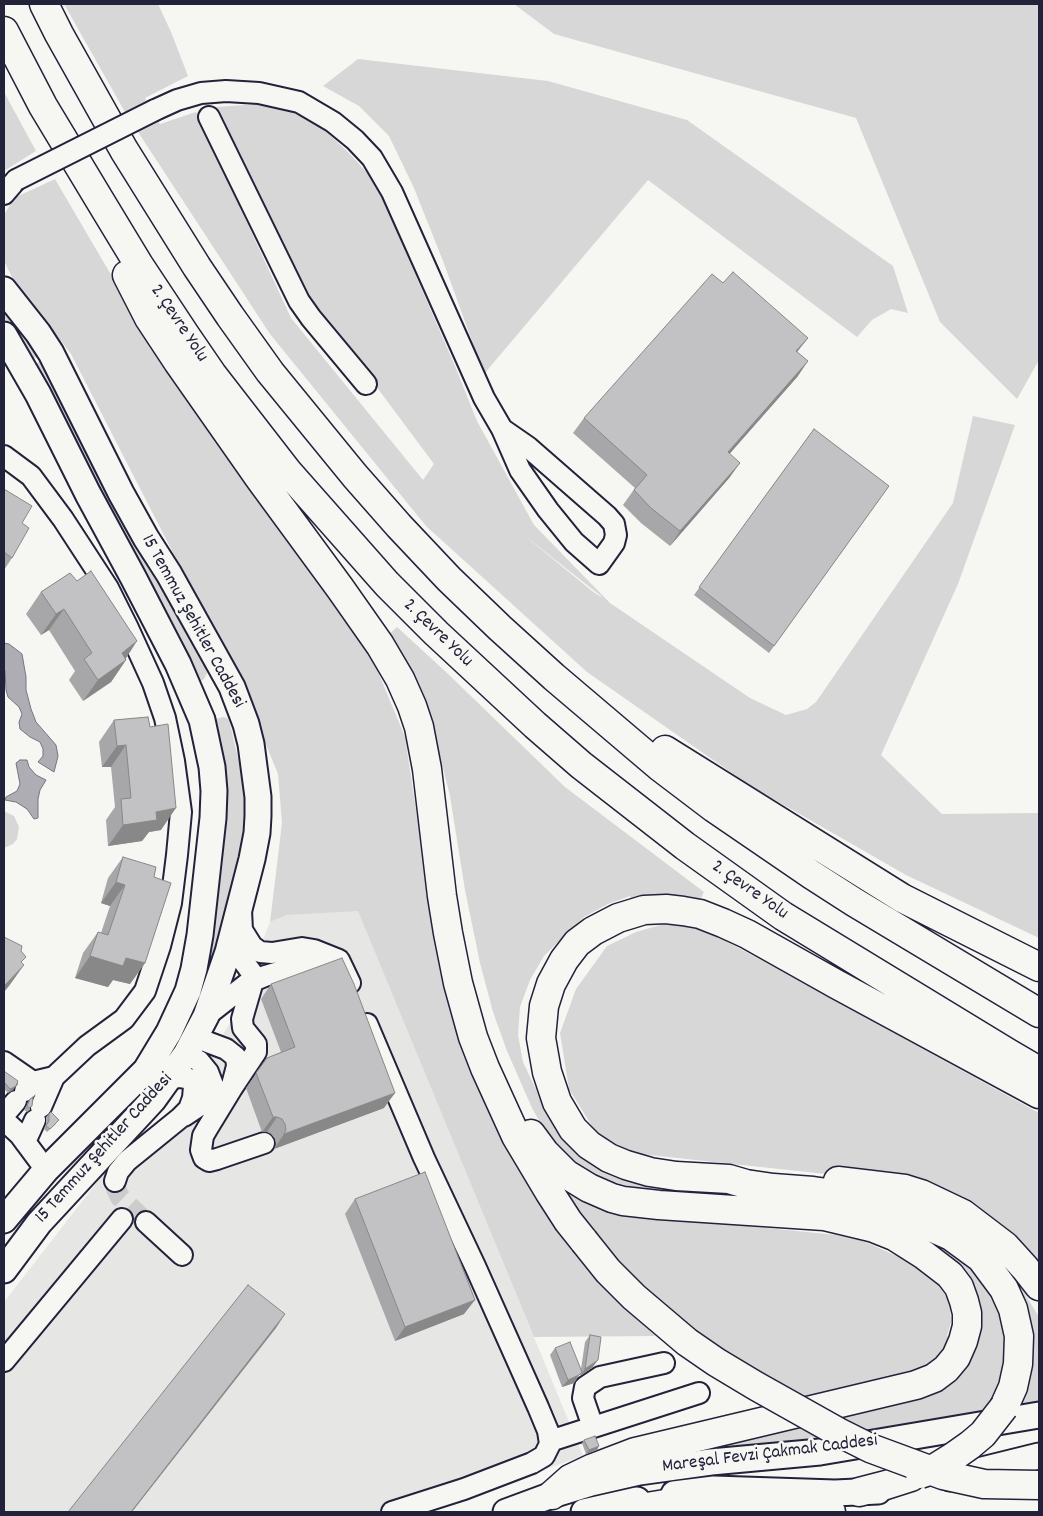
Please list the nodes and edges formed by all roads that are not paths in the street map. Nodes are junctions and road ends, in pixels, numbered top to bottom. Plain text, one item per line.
1 (44, 4) edge
2 (4, 31) edge
3 (209, 117) dead end
4 (8, 186) edge
5 (98, 199) junction
6 (4, 290) edge
7 (4, 336) edge
8 (14, 367) edge
9 (366, 384) dead end
10 (502, 429) junction
11 (4, 456) edge
12 (219, 662) junction
13 (554, 677) junction
14 (187, 685) junction
15 (246, 724) junction
16 (205, 732) junction
17 (844, 862) junction
18 (241, 906) junction
19 (232, 938) junction
20 (1039, 948) edge
21 (328, 957) junction
22 (1039, 967) edge
23 (253, 981) junction
24 (462, 997) junction
25 (1039, 1013) edge
26 (195, 1036) junction
27 (4, 1062) edge
28 (1039, 1071) edge
29 (54, 1077) junction
30 (170, 1078) junction
31 (232, 1088) junction
32 (1039, 1094) edge
33 (20, 1098) edge
34 (180, 1118) junction
35 (4, 1120) edge
36 (25, 1142) junction
37 (264, 1143) dead end
38 (46, 1170) junction
39 (729, 1179) junction
40 (115, 1181) dead end
41 (122, 1219) dead end
42 (4, 1220) edge
43 (146, 1222) tunnel mouth
44 (182, 1255) dead end
45 (4, 1270) edge
46 (1039, 1286) edge
47 (4, 1362) edge
48 (664, 1363) dead end
49 (698, 1393) dead end
50 (1039, 1415) edge
51 (593, 1427) junction
52 (550, 1441) junction
53 (1039, 1456) edge
54 (859, 1492) junction
55 (1037, 1494) edge
56 (552, 1495) junction
57 (392, 1512) edge
58 (506, 1512) edge
59 (584, 1512) edge
60 (616, 1512) edge
61 (831, 1512) edge

1 - 13 highway
2 - 5 highway, 2. Çevre Yolu
3 - 9 street
4 - 10 street, bridge
5 - 24 highway
5 - 28 highway, 2. Çevre Yolu
6 - 12 main road, 15 Temmuz Şehitler Caddesi
7 - 8 main road, 15 Temmuz Şehitler Caddesi
8 - 14 main road, 15 Temmuz Şehitler Caddesi
10 - 10 street
11 - 29 street
12 - 14 main road
12 - 15 main road, 15 Temmuz Şehitler Caddesi
13 - 17 highway
13 - 25 highway
14 - 16 main road, 15 Temmuz Şehitler Caddesi
15 - 16 main road
15 - 18 main road, 15 Temmuz Şehitler Caddesi
16 - 38 main road, 15 Temmuz Şehitler Caddesi
17 - 20 highway
17 - 22 highway
18 - 19 main road, 15 Temmuz Şehitler Caddesi
18 - 21 street
19 - 23 street
19 - 26 main road, 15 Temmuz Şehitler Caddesi
21 - 23 street
21 - 52 street
23 - 26 street
23 - 31 street
24 - 55 highway, bridge
24 - 56 highway
26 - 30 main road, 15 Temmuz Şehitler Caddesi
26 - 31 street
26 - 34 street
27 - 33 street
29 - 33 street
29 - 36 street
30 - 34 street
30 - 45 main road, 15 Temmuz Şehitler Caddesi
31 - 37 street
32 - 39 highway
34 - 40 street
35 - 36 street
36 - 38 street
38 - 42 main road, 15 Temmuz Şehitler Caddesi
39 - 46 highway
39 - 54 highway, bridge
41 - 47 street
43 - 44 street
48 - 51 street
49 - 51 street
50 - 56 main road, Mareşal Fevzi Çakmak Caddesi
51 - 52 street
52 - 57 street
53 - 54 main road
54 - 59 main road
56 - 58 main road, Mareşal Fevzi Çakmak Caddesi
60 - 61 highway

